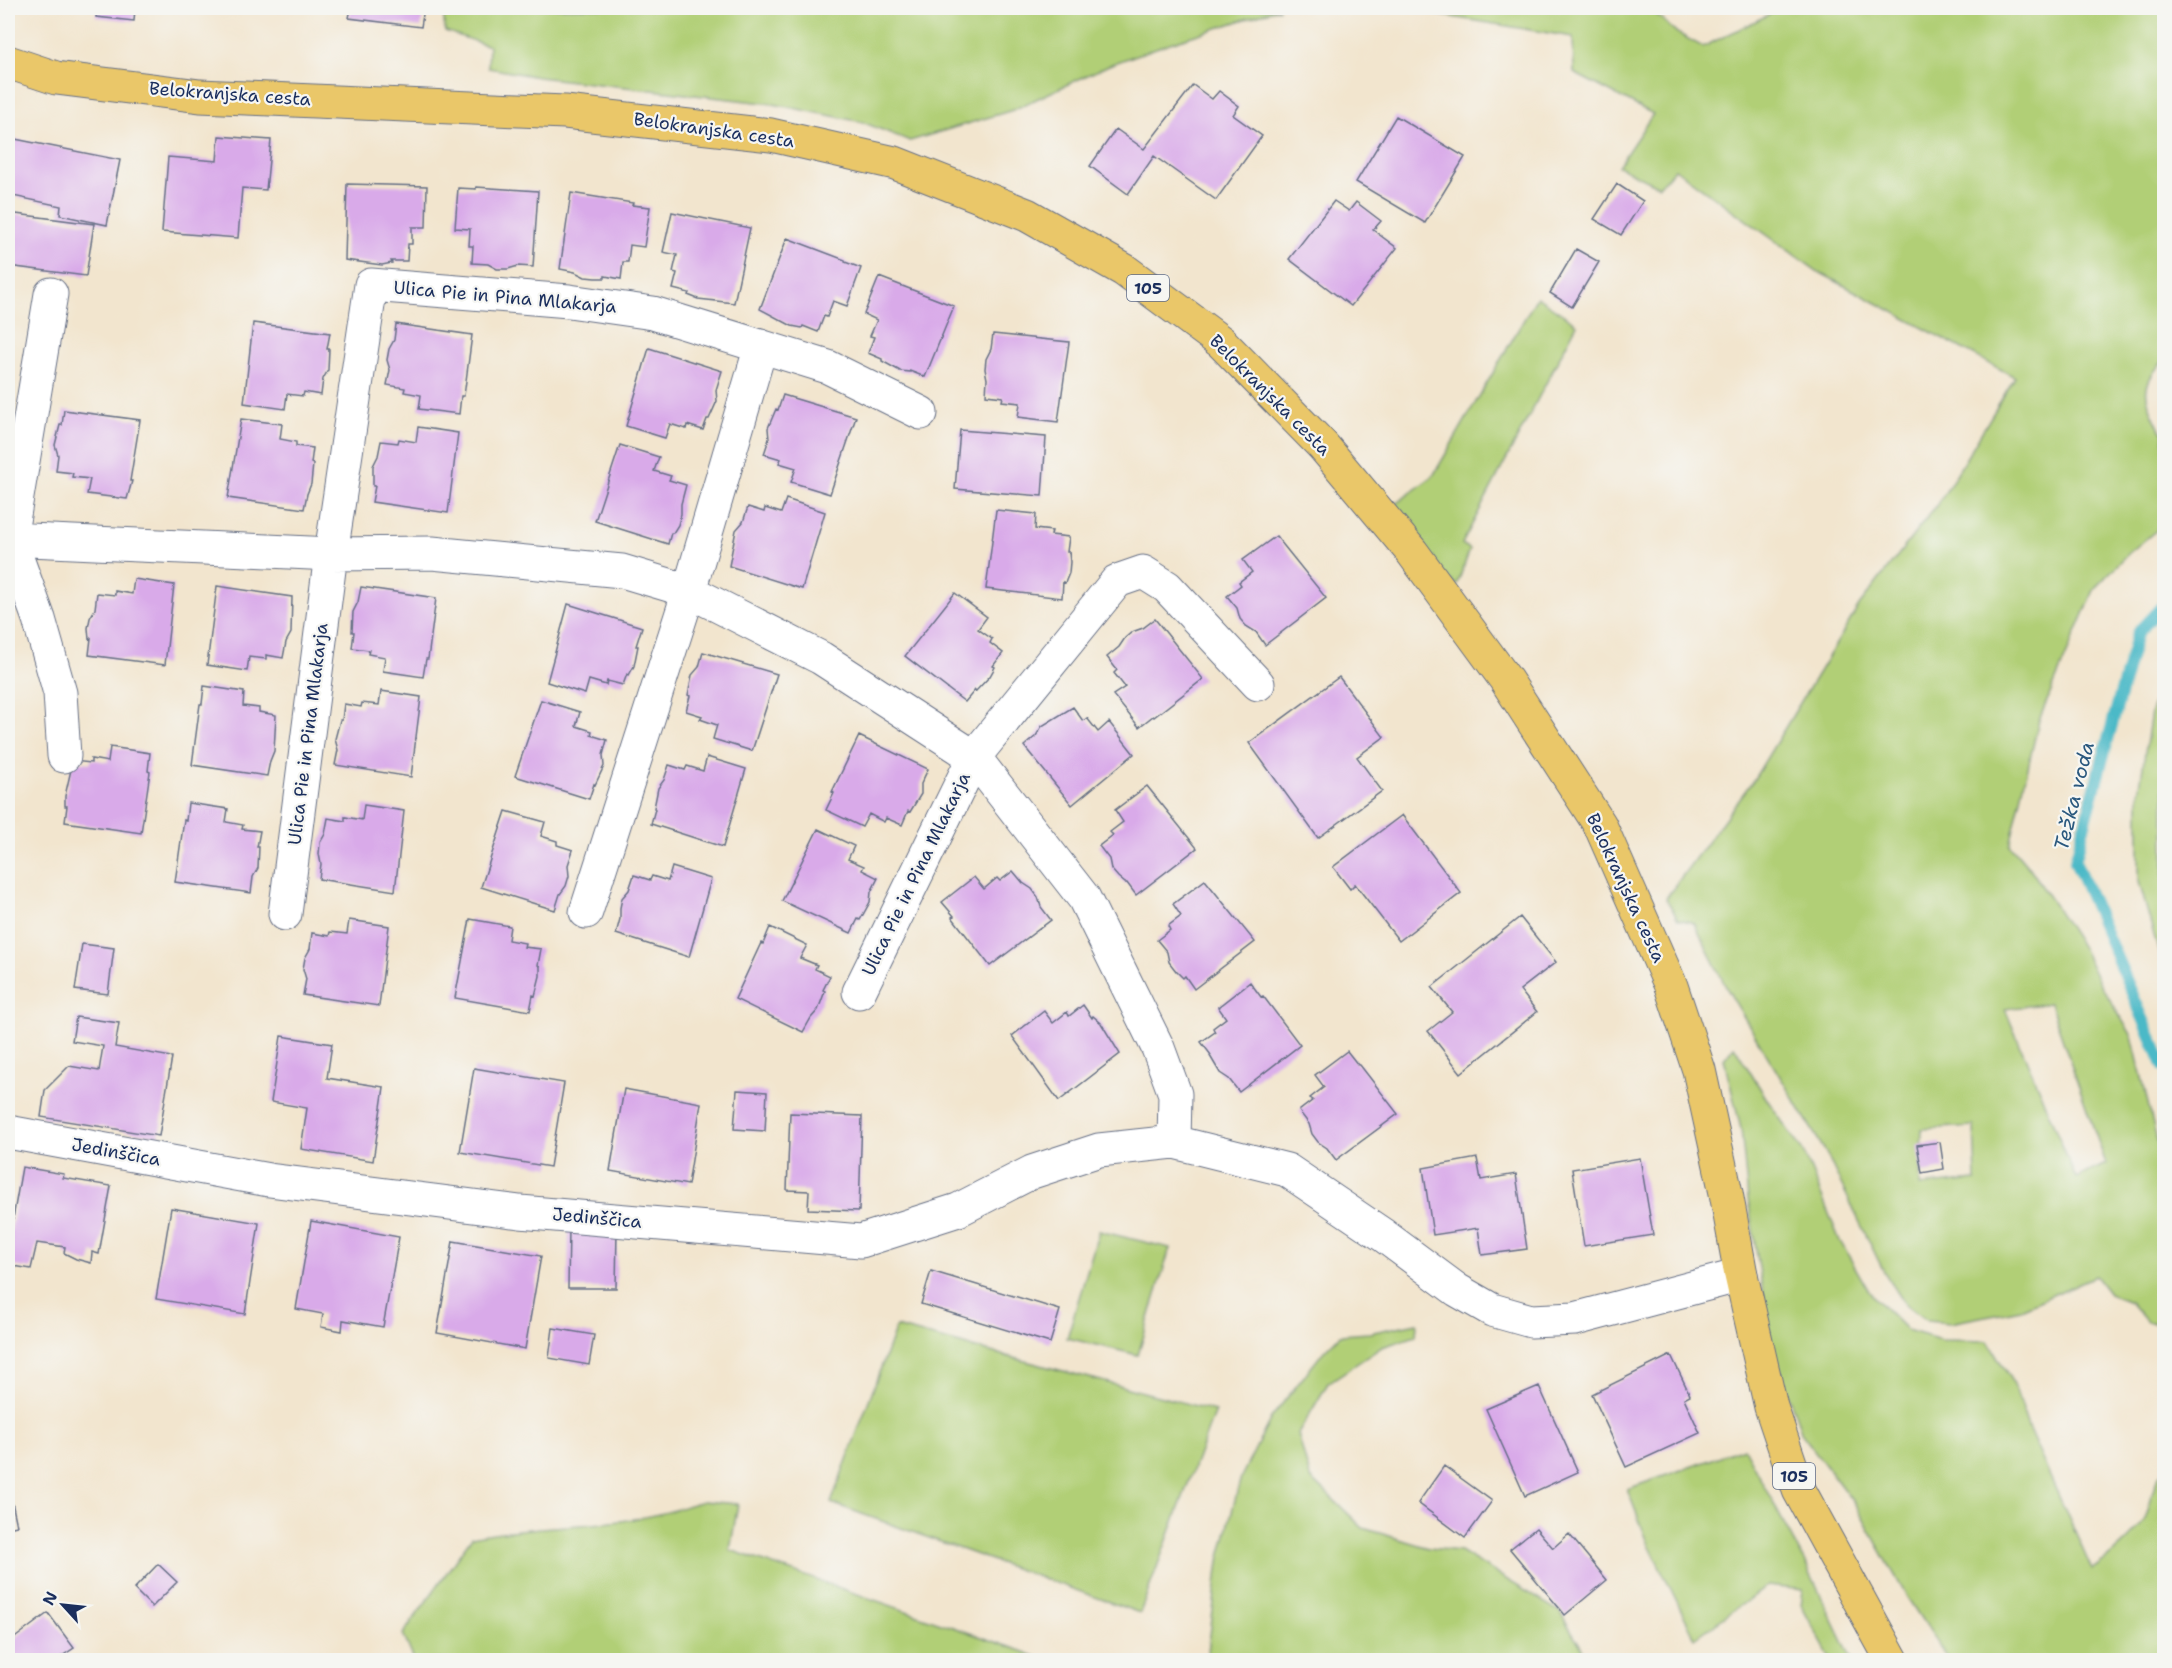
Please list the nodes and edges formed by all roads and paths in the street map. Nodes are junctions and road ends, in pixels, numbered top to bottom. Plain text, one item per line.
1 (8, 62) edge
2 (51, 294) dead end
3 (761, 346) junction
4 (921, 413) dead end
5 (9, 539) edge
6 (331, 555) junction
7 (689, 591) junction
8 (1258, 684) dead end
9 (64, 756) dead end
10 (974, 757) junction
11 (586, 912) dead end
12 (285, 914) dead end
13 (859, 992) dead end
14 (8, 1132) edge
15 (1174, 1142) junction
16 (1741, 1275) junction
17 (1892, 1660) edge

1 - 16 main road, Belokranjska cesta / 105
2 - 5 street
3 - 4 street, Ulica Pie in Pina Mlakarja
3 - 6 street, Ulica Pie in Pina Mlakarja
3 - 7 street
5 - 6 street, Ulica Pie in Pina Mlakarja
5 - 9 street
6 - 7 street, Ulica Pie in Pina Mlakarja
6 - 12 street, Ulica Pie in Pina Mlakarja
7 - 10 street, Ulica Pie in Pina Mlakarja
7 - 11 street
8 - 10 street, Ulica Pie in Pina Mlakarja
10 - 13 street, Ulica Pie in Pina Mlakarja
10 - 15 street, Ulica Pie in Pina Mlakarja
14 - 15 street, Jedinščica
15 - 16 street, Jedinščica
16 - 17 main road, 105

